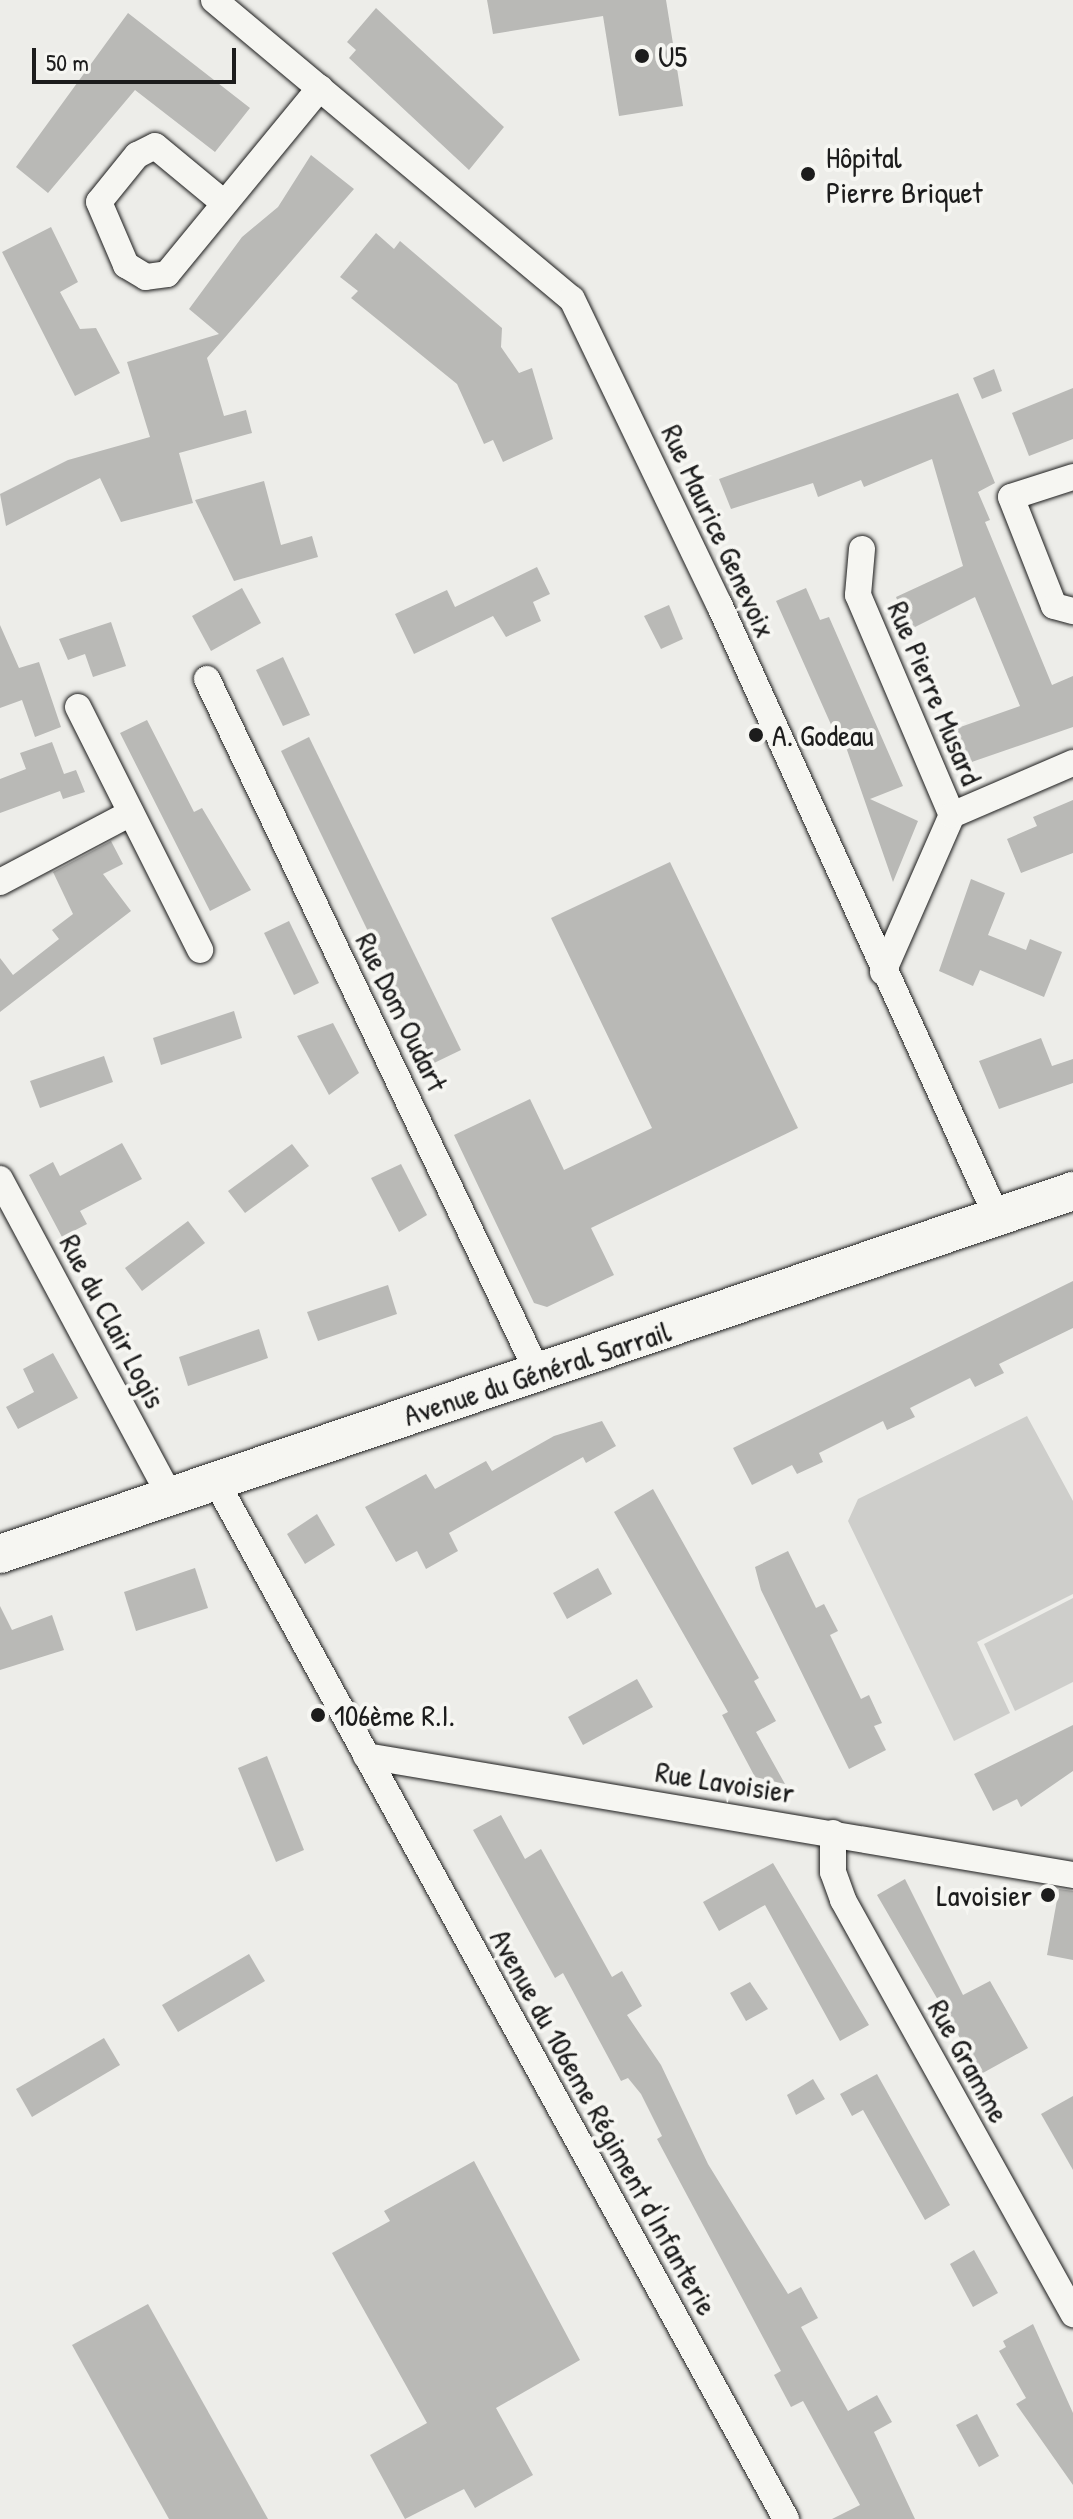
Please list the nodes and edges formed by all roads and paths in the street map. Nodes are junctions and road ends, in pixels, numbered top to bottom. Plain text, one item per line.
1 (214, 0) edge
2 (320, 88) junction
3 (224, 203) junction
4 (1073, 477) edge
5 (862, 549) dead end
6 (1073, 611) edge
7 (207, 679) dead end
8 (78, 707) dead end
9 (1073, 763) edge
10 (131, 813) junction
11 (952, 815) junction
12 (0, 882) edge
13 (200, 950) dead end
14 (883, 972) junction
15 (0, 1179) edge
16 (1073, 1191) edge
17 (997, 1217) junction
18 (538, 1373) junction
19 (214, 1478) junction
20 (169, 1494) junction
21 (0, 1554) edge
22 (366, 1756) junction
23 (833, 1833) junction
24 (1073, 1875) edge
25 (1073, 2314) edge
26 (786, 2519) edge

1 - 2 street, Rue Maurice Genevoix
2 - 3 street
2 - 14 street, Rue Maurice Genevoix
3 - 3 street
4 - 6 street
5 - 11 street, Rue Pierre Musard
7 - 18 street, Rue Dom Oudart
8 - 10 street
9 - 11 street
10 - 12 street
10 - 13 street
11 - 14 street
14 - 17 street, Rue Maurice Genevoix
15 - 20 street, Rue du Clair Logis
16 - 17 main road, Avenue du Général Sarrail
17 - 18 main road, Avenue du Général Sarrail
18 - 19 main road, Avenue du Général Sarrail
19 - 20 main road, Avenue du Général Sarrail
19 - 22 street, Avenue du 106eme Régiment d'Infanterie
20 - 21 main road, Avenue du Général Sarrail
22 - 23 street, Rue Lavoisier
22 - 26 street, Avenue du 106eme Régiment d'Infanterie
23 - 24 street, Rue Lavoisier
23 - 25 street, Rue Gramme

